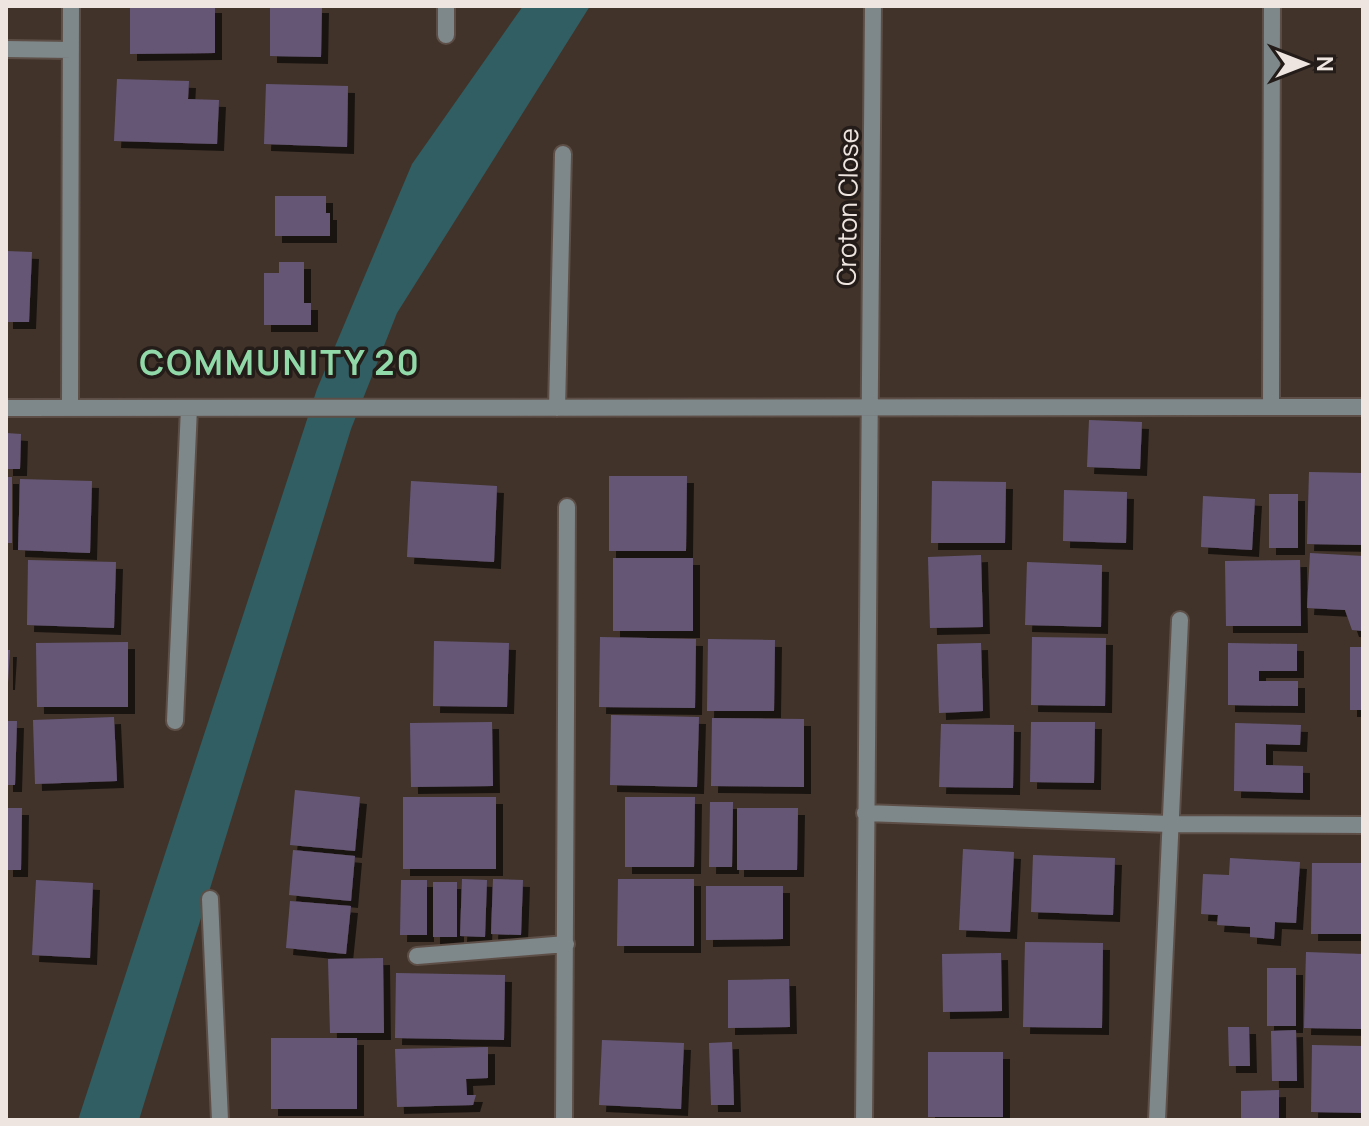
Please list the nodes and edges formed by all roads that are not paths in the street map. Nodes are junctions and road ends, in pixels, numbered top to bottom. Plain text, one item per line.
1 (71, 6) edge
2 (446, 6) edge
3 (873, 6) edge
4 (1272, 6) edge
5 (446, 35) dead end
6 (6, 49) edge
7 (71, 50) junction
8 (563, 154) dead end
9 (1271, 406) junction
10 (1363, 407) edge
11 (6, 408) edge
12 (70, 408) junction
13 (189, 408) junction
14 (557, 408) junction
15 (868, 408) junction
16 (567, 507) dead end
17 (1180, 620) dead end
18 (175, 721) dead end
19 (865, 813) junction
20 (1170, 824) junction
21 (1363, 825) edge
22 (210, 899) dead end
23 (566, 944) junction
24 (417, 956) dead end
25 (220, 1120) edge
26 (564, 1120) edge
27 (864, 1120) edge
28 (1157, 1120) edge

1 - 7 street
2 - 5 street
3 - 15 street, Croton Close
4 - 9 street
6 - 7 street
7 - 12 street
8 - 14 street
9 - 10 street
9 - 15 street
11 - 12 street
12 - 13 street
13 - 14 street
13 - 18 street
14 - 15 street
15 - 19 street, Croton Close
16 - 23 street
17 - 20 street
19 - 20 street
19 - 27 street, Croton Close
20 - 21 street
20 - 28 street
22 - 25 street
23 - 24 street
23 - 26 street

